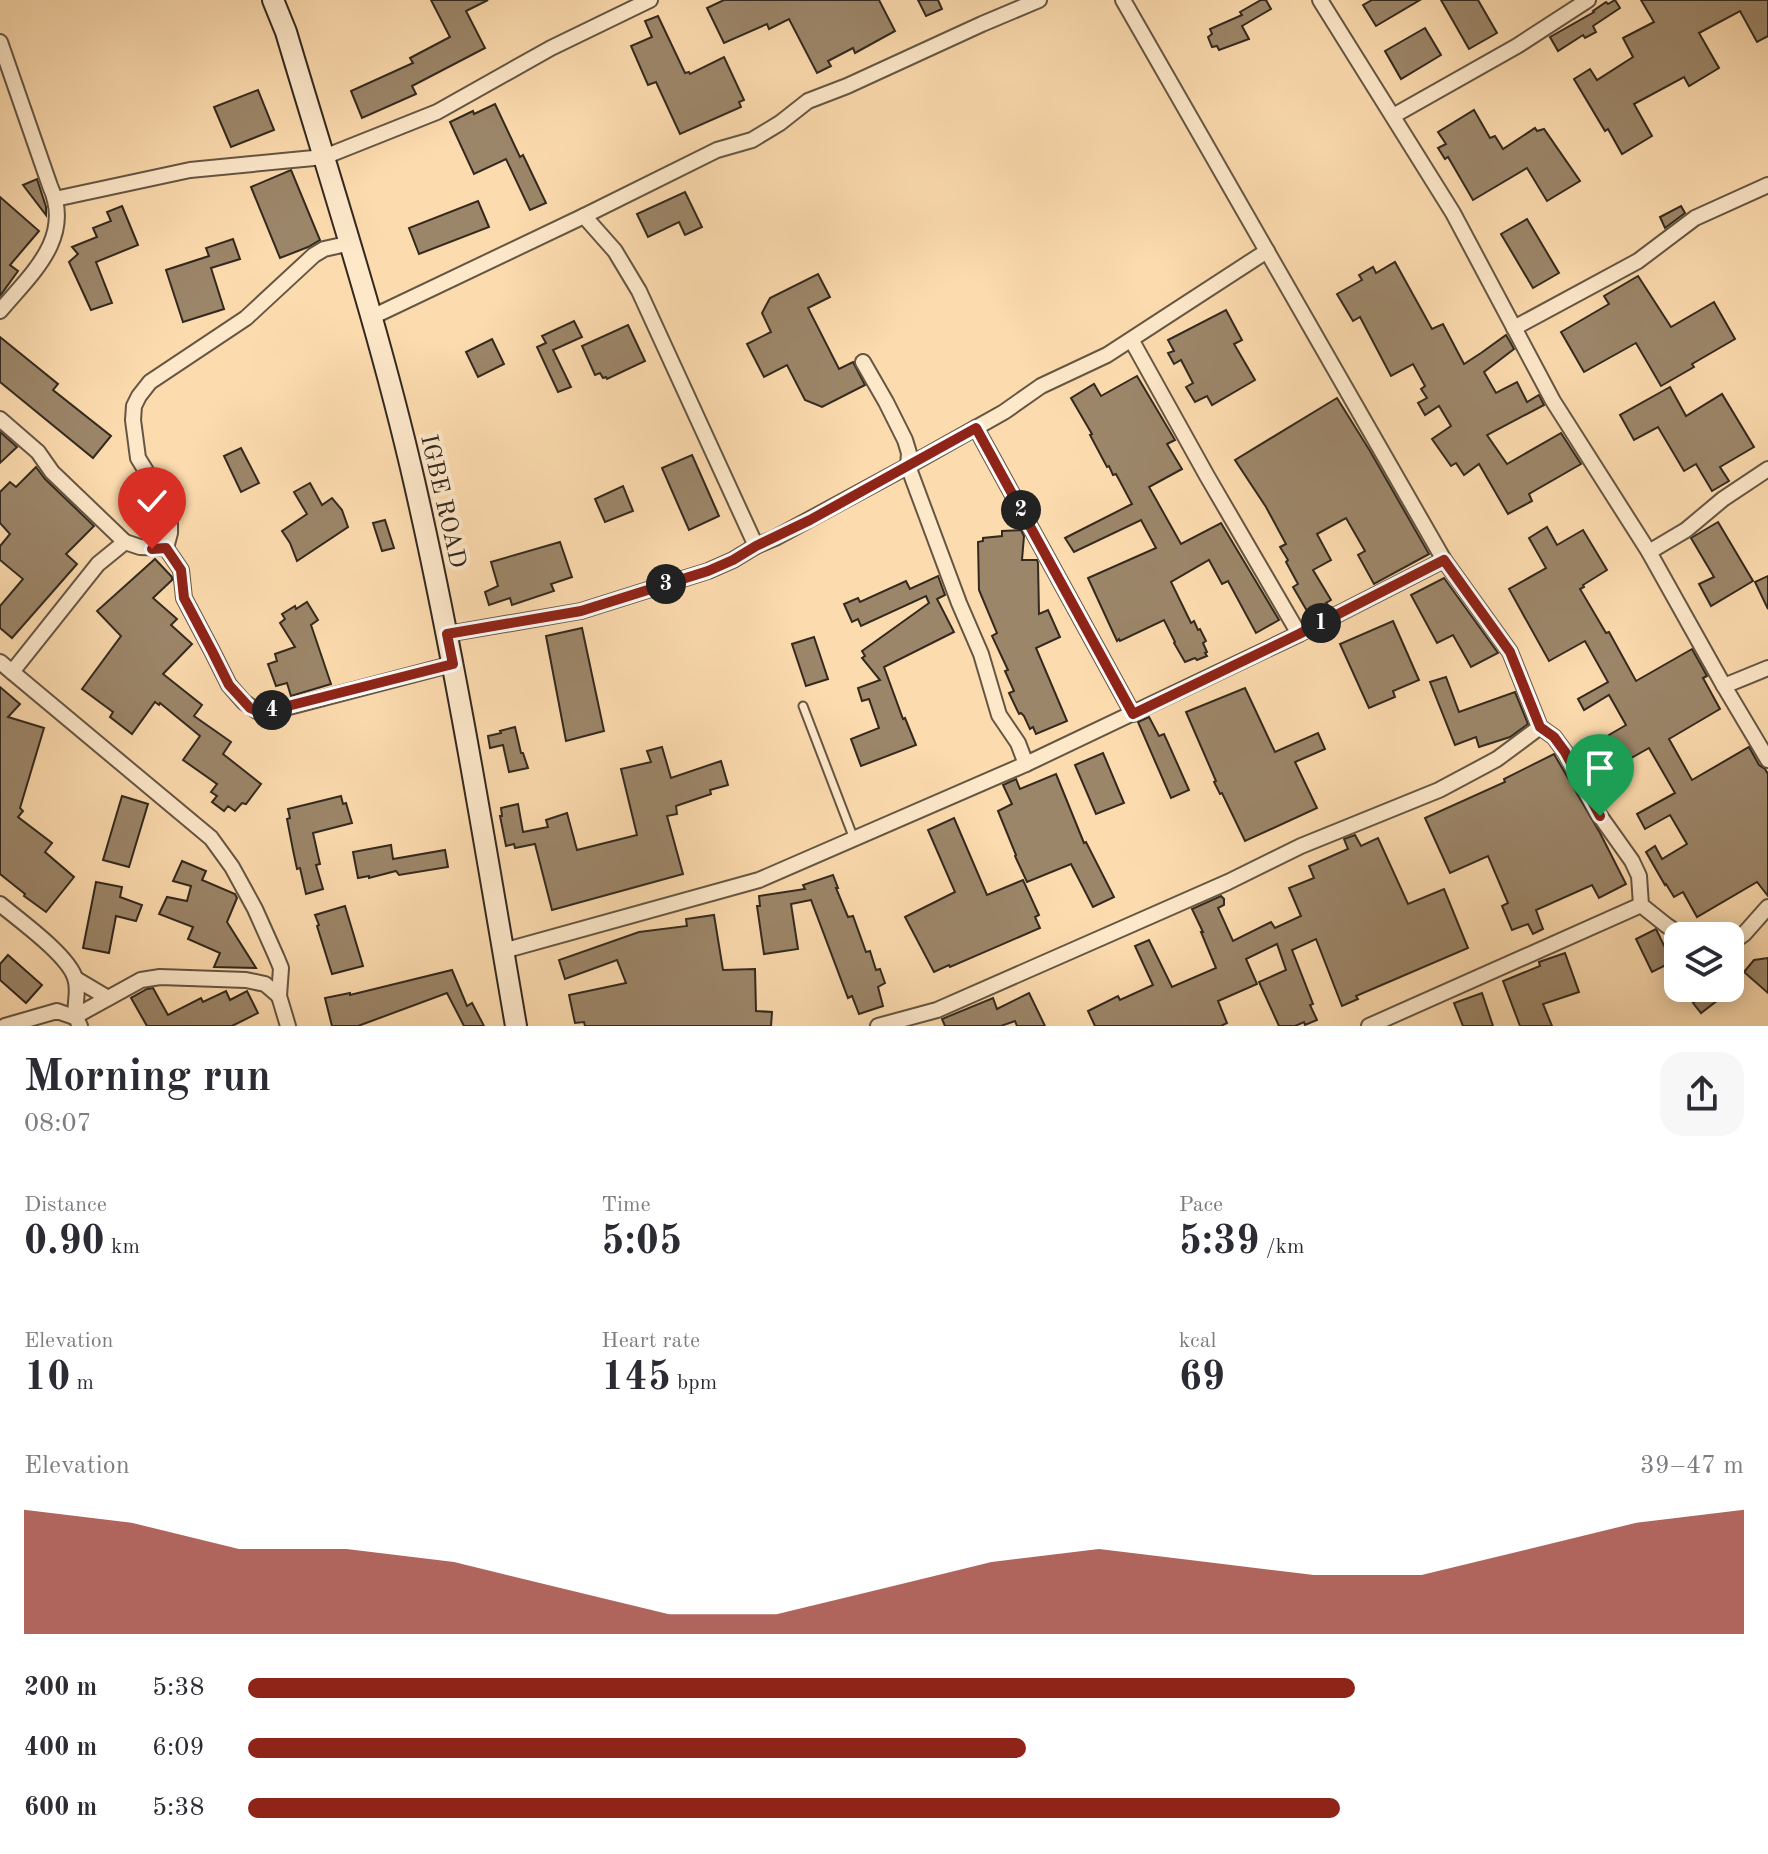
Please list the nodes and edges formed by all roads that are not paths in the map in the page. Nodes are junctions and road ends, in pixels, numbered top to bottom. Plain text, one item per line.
1 (273, 0) edge
2 (650, 0) edge
3 (1039, 0) edge
4 (1123, 0) edge
5 (1320, 0) edge
6 (1588, 0) edge
7 (0, 42) edge
8 (1393, 116) junction
9 (324, 157) junction
10 (1768, 185) edge
11 (55, 199) junction
12 (584, 216) junction
13 (351, 243) junction
14 (1267, 251) junction
15 (0, 311) edge
16 (372, 317) junction
17 (1514, 328) junction
18 (1132, 341) junction
19 (863, 362) dead end
20 (0, 419) edge
21 (976, 428) junction
22 (908, 466) junction
23 (1768, 469) edge
24 (125, 542) junction
25 (756, 546) junction
26 (166, 548) junction
27 (1649, 552) junction
28 (1444, 560) junction
29 (447, 634) junction
30 (1299, 634) junction
31 (453, 664) junction
32 (6, 667) edge
33 (1768, 668) edge
34 (1724, 686) junction
35 (803, 706) dead end
36 (1133, 714) junction
37 (1540, 727) junction
38 (1768, 760) edge
39 (1026, 764) junction
40 (854, 839) junction
41 (0, 904) edge
42 (1641, 905) junction
43 (1768, 907) edge
44 (1664, 923) edge
45 (1744, 934) edge
46 (503, 951) junction
47 (76, 979) junction
48 (279, 996) junction
49 (108, 998) junction
50 (77, 1021) edge
51 (5, 1026) edge
52 (288, 1026) edge
53 (516, 1026) edge
54 (878, 1026) edge
55 (1369, 1026) edge

1 - 9 street, IGBE ROAD
2 - 9 street
3 - 12 street
4 - 14 street
5 - 8 street
6 - 8 street
7 - 11 street
8 - 17 street
9 - 11 street
9 - 13 street, IGBE ROAD
10 - 17 street
11 - 15 street
12 - 16 street
12 - 25 street
13 - 16 street, IGBE ROAD
13 - 26 street
14 - 18 street
14 - 28 street
16 - 29 street, IGBE ROAD
17 - 27 street
18 - 21 street
18 - 30 street
19 - 22 street
20 - 24 street
21 - 22 street
21 - 36 street
22 - 25 street
22 - 39 street
23 - 27 street
24 - 26 street
24 - 32 street
25 - 29 street
26 - 31 street
27 - 34 street
28 - 30 street
28 - 37 street
29 - 31 street, IGBE ROAD
30 - 36 street
31 - 46 street, IGBE ROAD
32 - 48 street
33 - 34 street
34 - 38 street
35 - 40 lane
36 - 39 street
37 - 42 street
37 - 54 street
39 - 40 street
40 - 46 street
41 - 47 street
42 - 44 street
42 - 55 street
43 - 45 street
46 - 53 street, IGBE ROAD
47 - 49 street
47 - 50 street
48 - 49 street
48 - 52 street
49 - 50 street
50 - 51 street

